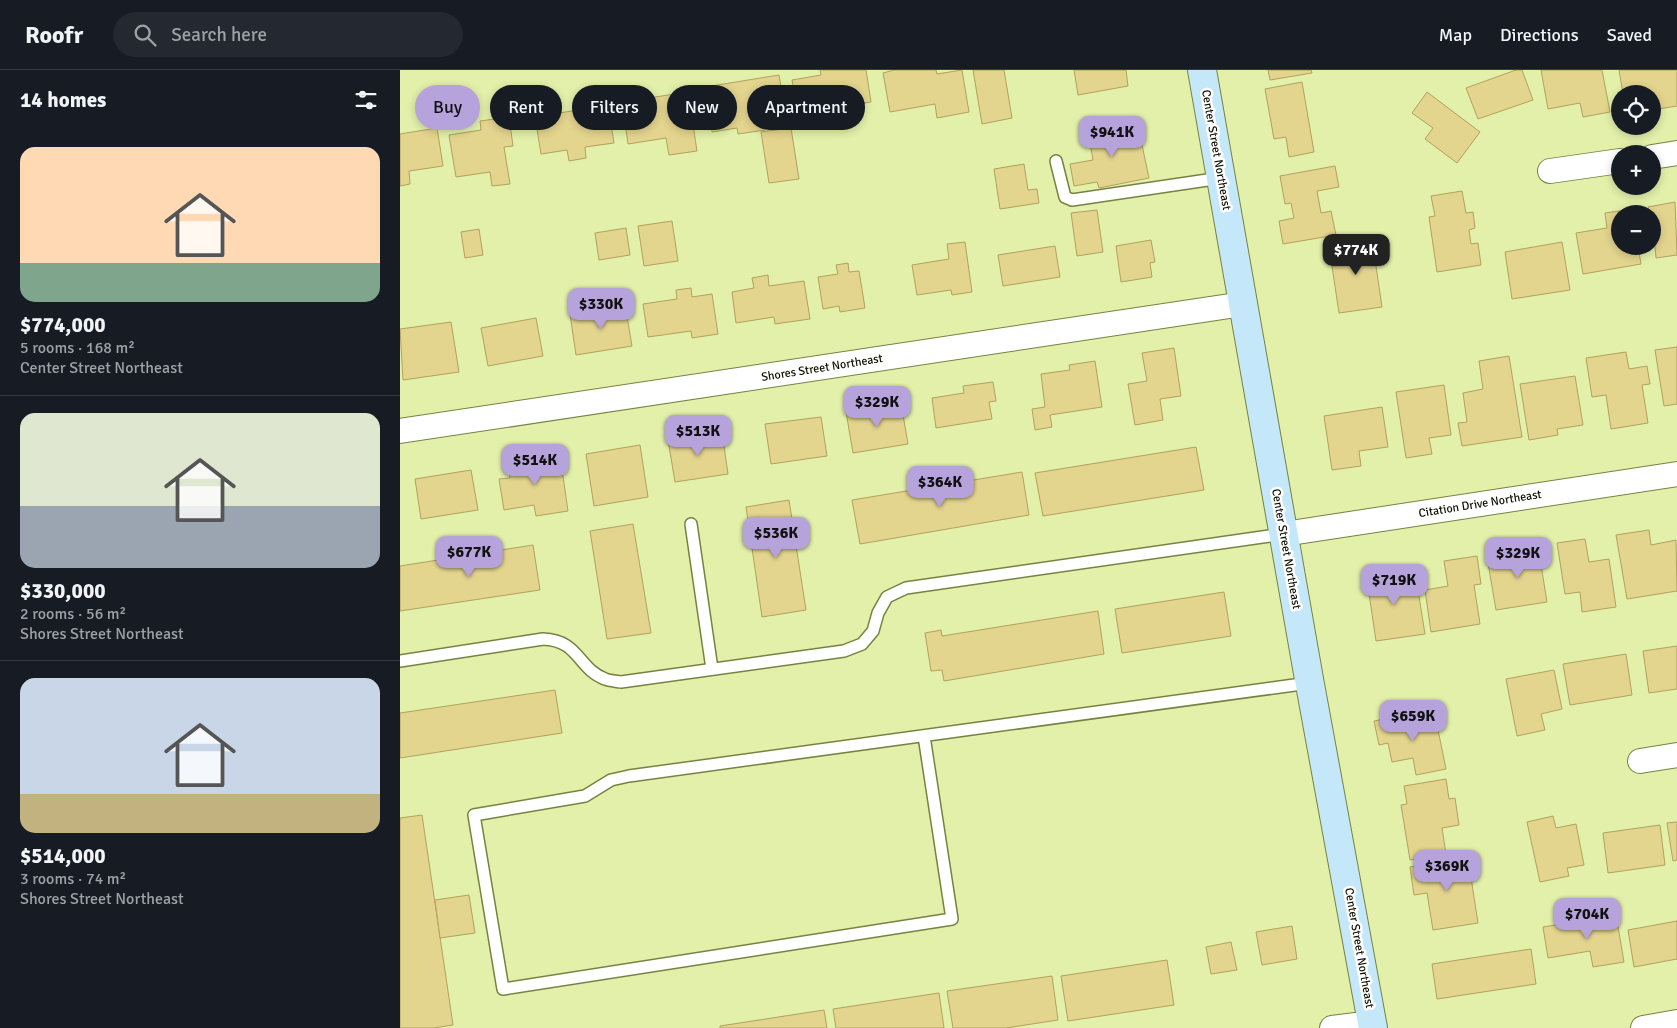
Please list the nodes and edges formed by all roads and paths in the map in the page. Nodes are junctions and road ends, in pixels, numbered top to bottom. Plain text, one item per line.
1 (1202, 70) edge
2 (1677, 153) edge
3 (1661, 156) edge
4 (1056, 161) dead end
5 (1611, 162) edge
6 (1550, 171) dead end
7 (1221, 178) junction
8 (1243, 304) junction
9 (400, 431) edge
10 (1677, 474) edge
11 (691, 524) dead end
12 (1284, 534) junction
13 (400, 661) edge
14 (712, 669) junction
15 (1310, 683) junction
16 (924, 736) junction
17 (1677, 755) edge
18 (1640, 761) dead end
19 (1677, 1022) edge
20 (1373, 1025) edge
21 (1332, 1028) edge
22 (1643, 1028) edge

1 - 7 main road, Center Street Northeast
2 - 3 street
4 - 7 lane
5 - 6 street
7 - 8 main road, Center Street Northeast
8 - 9 street, Shores Street Northeast
8 - 12 main road, Center Street Northeast
10 - 12 street, Citation Drive Northeast
11 - 14 lane
12 - 14 lane
12 - 15 main road, Center Street Northeast
13 - 14 lane
15 - 16 lane
15 - 20 main road, Center Street Northeast
16 - 16 lane
17 - 18 street
19 - 22 street
20 - 21 street

